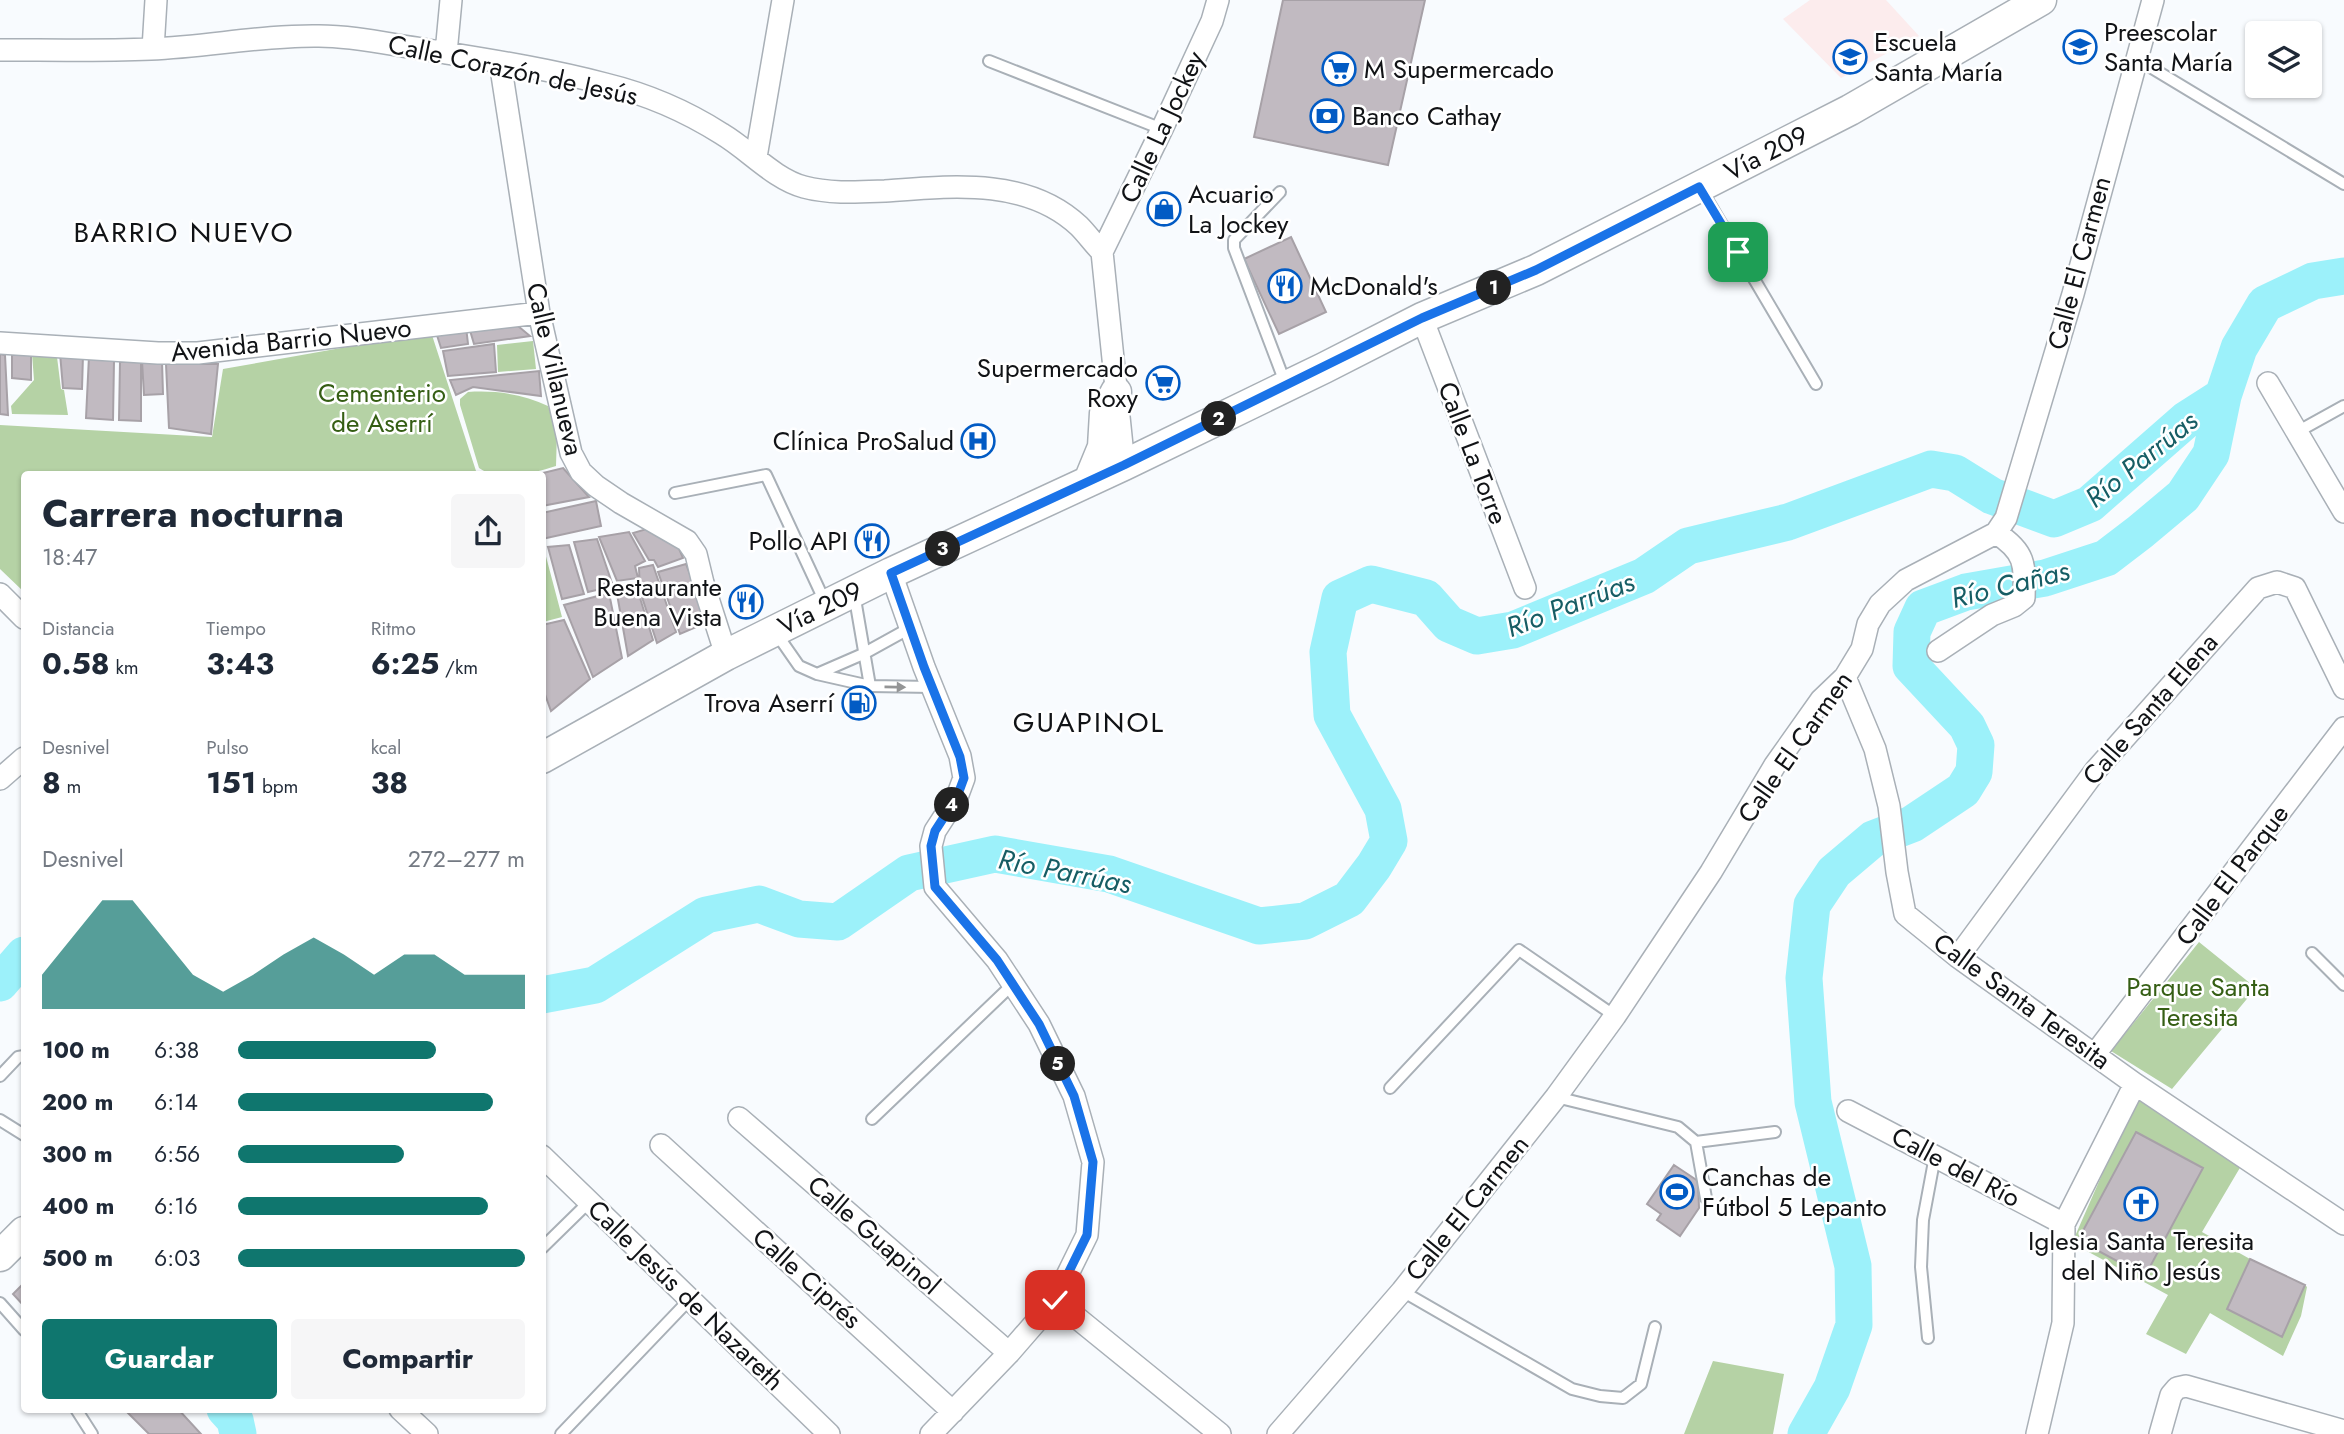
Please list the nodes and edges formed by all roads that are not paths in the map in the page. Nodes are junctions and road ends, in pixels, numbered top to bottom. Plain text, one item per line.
1 (156, 0) edge
2 (451, 0) edge
3 (783, 0) edge
4 (1218, 0) edge
5 (2041, 0) edge
6 (2153, 0) edge
7 (153, 49) junction
8 (0, 50) edge
9 (446, 53) junction
10 (2137, 59) junction
11 (989, 61) dead end
12 (500, 62) junction
13 (1162, 129) junction
14 (756, 157) junction
15 (2344, 184) edge
16 (1699, 187) junction
17 (1280, 192) dead end
18 (1101, 253) junction
19 (539, 313) junction
20 (1422, 318) junction
21 (0, 343) edge
22 (2268, 383) dead end
23 (1816, 384) dead end
24 (1287, 386) junction
25 (1116, 393) junction
26 (2344, 406) edge
27 (2297, 432) junction
28 (1124, 465) junction
29 (1089, 481) junction
30 (675, 493) dead end
31 (2344, 512) edge
32 (2001, 525) junction
33 (891, 573) junction
34 (1525, 588) dead end
35 (854, 592) junction
36 (0, 594) edge
37 (827, 605) junction
38 (21, 615) edge
39 (910, 628) junction
40 (774, 631) junction
41 (1938, 650) dead end
42 (726, 654) junction
43 (863, 654) junction
44 (817, 674) junction
45 (1845, 677) junction
46 (870, 686) junction
47 (932, 687) junction
48 (2344, 688) edge
49 (2344, 729) edge
50 (546, 756) edge
51 (21, 761) edge
52 (0, 779) edge
53 (2312, 953) dead end
54 (1958, 957) junction
55 (1013, 985) junction
56 (2344, 985) edge
57 (1615, 1016) junction
58 (2095, 1054) junction
59 (21, 1056) edge
60 (0, 1076) edge
61 (2135, 1084) junction
62 (1390, 1088) dead end
63 (1556, 1097) junction
64 (1848, 1111) dead end
65 (739, 1118) dead end
66 (872, 1119) dead end
67 (0, 1120) edge
68 (1775, 1132) dead end
69 (21, 1133) edge
70 (1696, 1142) junction
71 (661, 1145) dead end
72 (1935, 1156) junction
73 (546, 1160) edge
74 (1706, 1198) dead end
75 (589, 1202) junction
76 (2064, 1224) junction
77 (2344, 1224) edge
78 (21, 1235) edge
79 (546, 1244) edge
80 (0, 1255) edge
81 (1402, 1291) junction
82 (690, 1299) junction
83 (1055, 1300) junction
84 (0, 1303) edge
85 (21, 1327) edge
86 (1655, 1327) dead end
87 (1928, 1338) dead end
88 (1009, 1353) junction
89 (953, 1412) junction
90 (79, 1413) edge
91 (404, 1413) edge
92 (2344, 1431) edge
93 (92, 1434) edge
94 (427, 1434) edge
95 (561, 1434) edge
96 (830, 1434) edge
97 (931, 1434) edge
98 (1220, 1434) edge
99 (1278, 1434) edge
100 (2037, 1434) edge
101 (2161, 1434) edge

1 - 7 street
2 - 9 street
3 - 14 street
4 - 13 street, Calle La Jockey
5 - 16 main road, Vía 209
6 - 10 street, Calle El Carmen
7 - 8 street, Calle Corazón de Jesús
7 - 9 street, Calle Corazón de Jesús
9 - 12 street, Calle Corazón de Jesús
10 - 15 lane
10 - 32 street, Calle El Carmen
11 - 13 lane
12 - 14 street, Calle Corazón de Jesús
12 - 19 street, Calle Villanueva
13 - 18 street, Calle La Jockey
14 - 18 street, Calle Corazón de Jesús
16 - 20 main road, Vía 209
16 - 23 lane
17 - 24 lane
18 - 25 street
19 - 21 street, Avenida Barrio Nuevo
19 - 42 street, Calle Villanueva
20 - 24 main road, Vía 209
20 - 34 street, Calle La Torre
22 - 27 street
24 - 28 main road, Vía 209
25 - 28 street
25 - 29 main road
26 - 27 lane
27 - 31 street
28 - 29 main road, Vía 209
29 - 33 main road, Vía 209
30 - 37 lane
32 - 41 street
32 - 45 street, Calle El Carmen
33 - 35 main road, Vía 209
33 - 39 street
35 - 37 main road, Vía 209
35 - 43 lane
36 - 38 street
37 - 40 main road, Vía 209
39 - 43 lane
39 - 47 street
40 - 42 main road, Vía 209
40 - 44 lane
42 - 50 main road, Vía 209
43 - 44 lane
43 - 46 lane
44 - 46 lane
45 - 54 street, Calle Santa Teresita
45 - 57 street, Calle El Carmen
46 -> 47 lane
47 - 55 street
48 - 54 street, Calle Santa Elena
49 - 58 street, Calle El Parque
51 - 52 street
53 - 56 lane
54 - 58 street, Calle Santa Teresita
55 - 66 lane
55 - 83 street
57 - 62 lane
57 - 63 street, Calle El Carmen
58 - 61 street, Calle Santa Teresita
59 - 60 lane
61 - 76 street
61 - 77 street, Calle Santa Teresita
63 - 70 lane
63 - 81 street, Calle El Carmen
64 - 72 street, Calle del Río
65 - 88 street, Calle Guapinol
67 - 69 lane
68 - 70 lane
70 - 74 lane
71 - 89 street, Calle Ciprés
72 - 76 street, Calle del Río
72 - 87 lane
73 - 75 street, Calle Jesús de Nazareth
75 - 79 lane
75 - 82 street, Calle Jesús de Nazareth
76 - 100 street
78 - 80 main road
81 - 86 lane
81 - 99 street, Calle El Carmen
82 - 95 lane
82 - 96 street, Calle Jesús de Nazareth
83 - 88 street
83 - 98 street
84 - 85 lane
88 - 89 street
89 - 97 street
90 - 93 lane
91 - 94 street
92 - 101 street

